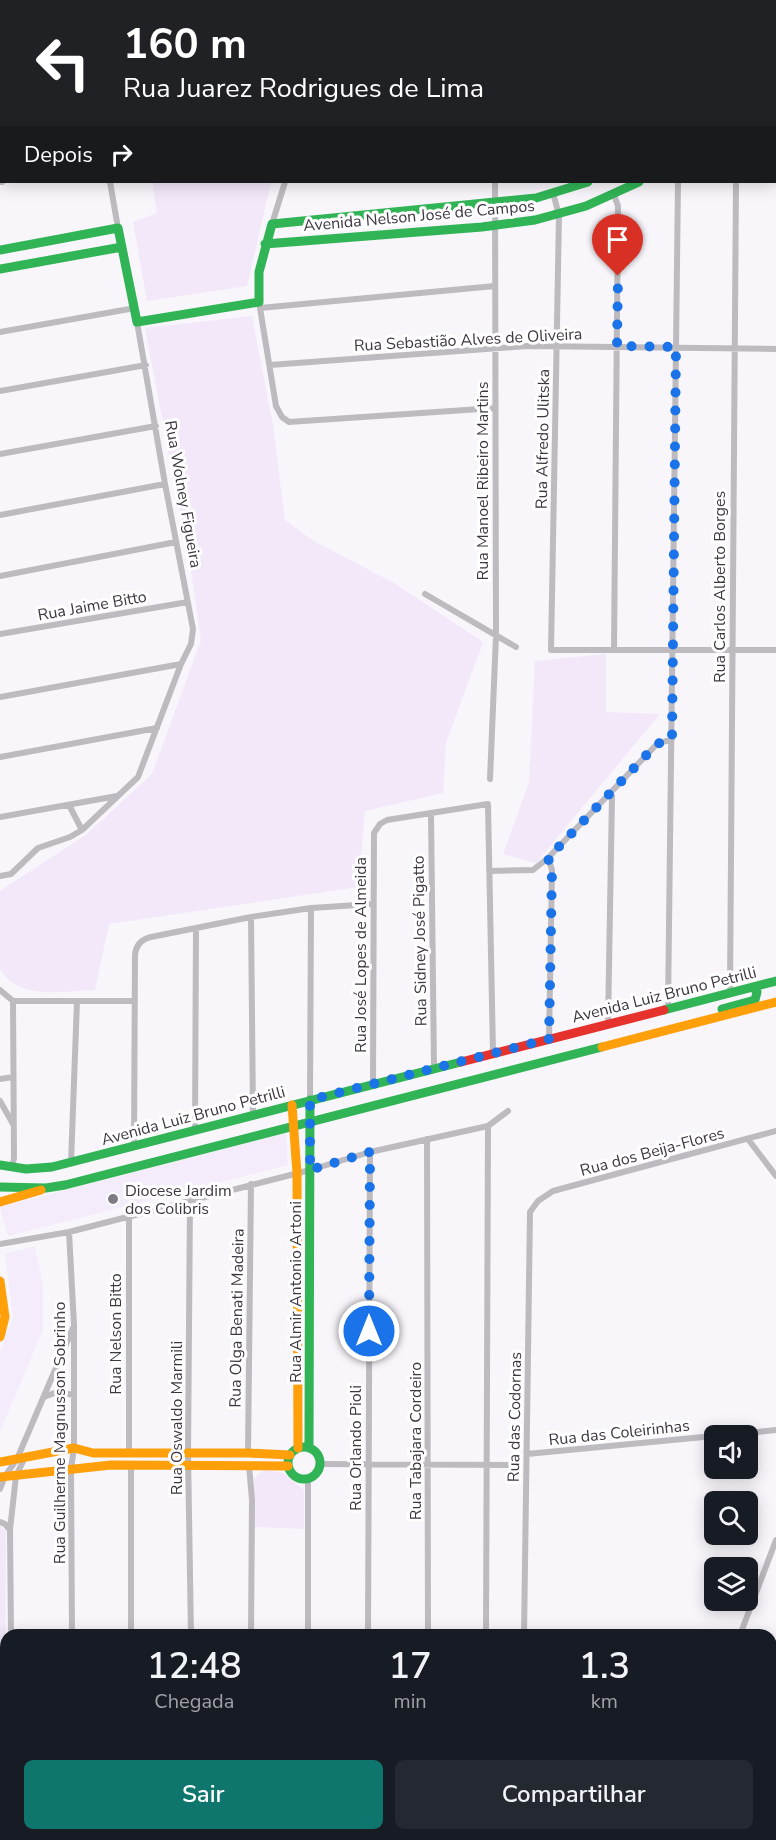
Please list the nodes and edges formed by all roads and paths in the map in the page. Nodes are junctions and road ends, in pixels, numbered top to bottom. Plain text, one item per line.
1 (110, 183) edge
2 (285, 183) edge
3 (495, 183) edge
4 (585, 183) edge
5 (637, 183) edge
6 (678, 183) edge
7 (736, 183) edge
8 (553, 194) junction
9 (614, 195) junction
10 (495, 203) junction
11 (559, 215) junction
12 (272, 224) junction
13 (495, 225) junction
14 (118, 228) junction
15 (266, 244) junction
16 (122, 247) junction
17 (0, 250) edge
18 (0, 269) edge
19 (495, 286) junction
20 (260, 305) junction
21 (135, 308) junction
22 (137, 322) junction
23 (0, 332) edge
24 (557, 345) junction
25 (617, 346) junction
26 (676, 347) junction
27 (495, 348) junction
28 (735, 348) junction
29 (776, 349) edge
30 (146, 365) junction
31 (270, 365) junction
32 (0, 391) edge
33 (495, 408) junction
34 (156, 426) junction
35 (0, 454) edge
36 (165, 484) junction
37 (0, 515) edge
38 (176, 542) junction
39 (0, 576) edge
40 (425, 594) dead end
41 (188, 602) junction
42 (0, 634) edge
43 (496, 636) junction
44 (516, 647) dead end
45 (614, 650) junction
46 (673, 650) junction
47 (732, 650) junction
48 (776, 650) edge
49 (181, 664) junction
50 (0, 697) edge
51 (157, 728) junction
52 (672, 739) junction
53 (0, 757) edge
54 (490, 779) dead end
55 (609, 794) junction
56 (118, 795) junction
57 (69, 805) junction
58 (431, 813) junction
59 (0, 817) edge
60 (81, 830) junction
61 (548, 858) junction
62 (489, 871) junction
63 (0, 876) edge
64 (373, 904) junction
65 (311, 908) junction
66 (251, 917) junction
67 (196, 928) junction
68 (773, 982) edge
69 (753, 987) junction
70 (0, 990) edge
71 (730, 993) junction
72 (135, 1000) junction
73 (13, 1001) junction
74 (77, 1001) junction
75 (776, 1002) edge
76 (668, 1009) junction
77 (703, 1020) junction
78 (608, 1024) junction
79 (549, 1039) junction
80 (493, 1053) junction
81 (434, 1068) junction
82 (13, 1077) junction
83 (0, 1079) edge
84 (373, 1084) junction
85 (310, 1100) junction
86 (0, 1101) edge
87 (292, 1105) junction
88 (508, 1111) dead end
89 (253, 1115) junction
90 (309, 1123) junction
91 (14, 1125) junction
92 (295, 1126) junction
93 (488, 1126) junction
94 (195, 1130) junction
95 (776, 1131) edge
96 (160, 1139) junction
97 (427, 1139) junction
98 (748, 1139) junction
99 (134, 1146) junction
100 (370, 1152) junction
101 (163, 1160) junction
102 (71, 1163) junction
103 (0, 1165) edge
104 (12, 1168) junction
105 (310, 1170) junction
106 (297, 1173) junction
107 (776, 1176) edge
108 (251, 1184) junction
109 (0, 1187) edge
110 (46, 1188) junction
111 (190, 1200) junction
112 (538, 1201) joint
113 (0, 1202) edge
114 (129, 1217) junction
115 (69, 1232) junction
116 (0, 1244) edge
117 (0, 1281) edge
118 (74, 1325) junction
119 (0, 1337) edge
120 (74, 1395) junction
121 (43, 1397) junction
122 (776, 1430) edge
123 (758, 1432) edge
124 (704, 1437) edge
125 (74, 1448) junction
126 (298, 1448) junction
127 (309, 1448) junction
128 (129, 1452) junction
129 (248, 1453) junction
130 (188, 1454) junction
131 (527, 1454) junction
132 (290, 1455) junction
133 (21, 1458) junction
134 (0, 1462) edge
135 (320, 1464) junction
136 (249, 1465) junction
137 (369, 1465) junction
138 (429, 1465) junction
139 (513, 1465) dead end
140 (131, 1466) junction
141 (288, 1466) junction
142 (487, 1466) junction
143 (189, 1467) junction
144 (71, 1469) junction
145 (16, 1476) junction
146 (2, 1477) edge
147 (308, 1479) junction
148 (0, 1489) edge
149 (0, 1522) edge
150 (10, 1530) junction
151 (776, 1540) edge
152 (11, 1629) edge
153 (72, 1629) edge
154 (131, 1629) edge
155 (191, 1629) edge
156 (251, 1629) edge
157 (308, 1629) edge
158 (368, 1629) edge
159 (428, 1629) edge
160 (486, 1629) edge
161 (524, 1629) edge
162 (742, 1629) edge

1 - 14 street, Rua Wolney Figueira
2 - 12 street
3 - 10 street, Rua Manoel Ribeiro Martins
4 - 8 street, Avenida Nelson José de Campos
5 - 9 street, Avenida Nelson José de Campos
6 - 26 street
7 - 28 street, Rua Carlos Alberto Borges
8 - 10 street, Avenida Nelson José de Campos
8 - 11 street, Rua Alfredo Ulitska
9 - 11 street, Avenida Nelson José de Campos
9 - 25 street
10 - 12 street, Avenida Nelson José de Campos
10 - 13 street, Rua Manoel Ribeiro Martins
11 - 13 street, Avenida Nelson José de Campos
11 - 24 street, Rua Alfredo Ulitska
12 - 15 street
13 - 15 street, Avenida Nelson José de Campos
13 - 19 street, Rua Manoel Ribeiro Martins
14 - 16 street, Rua Wolney Figueira
14 - 17 street
15 - 20 street
16 - 18 street
16 - 21 street, Rua Wolney Figueira
19 - 20 street
19 - 27 street, Rua Manoel Ribeiro Martins
20 - 22 street
20 - 31 street
21 - 22 street, Rua Wolney Figueira
21 - 23 street
22 - 30 street, Rua Wolney Figueira
24 - 25 street, Rua Sebastião Alves de Oliveira
24 - 27 street, Rua Sebastião Alves de Oliveira
24 - 45 street, Rua Alfredo Ulitska
25 - 26 street, Rua Sebastião Alves de Oliveira
25 - 45 street
26 - 28 street, Rua Sebastião Alves de Oliveira
26 - 46 street
27 - 31 street, Rua Sebastião Alves de Oliveira
27 - 33 street, Rua Manoel Ribeiro Martins
28 - 29 street, Rua Sebastião Alves de Oliveira
28 - 47 street, Rua Carlos Alberto Borges
30 - 32 street
30 - 34 street, Rua Wolney Figueira
31 - 33 street
33 - 43 street, Rua Manoel Ribeiro Martins
34 - 35 street
34 - 36 street, Rua Wolney Figueira
36 - 37 street
36 - 38 street, Rua Wolney Figueira
38 - 39 street
38 - 41 street, Rua Wolney Figueira
40 - 43 street
41 - 42 street, Rua Jaime Bitto
41 - 49 street, Rua Wolney Figueira
43 - 44 street
43 - 54 street, Rua Manoel Ribeiro Martins
45 - 46 street
46 - 47 street
46 - 52 street
47 - 48 street
47 - 71 street, Rua Carlos Alberto Borges
49 - 50 street
49 - 51 street, Rua Wolney Figueira
51 - 53 street
51 - 56 street, Rua Wolney Figueira
52 - 55 street
52 - 76 street
55 - 61 street
55 - 78 street
56 - 57 street
56 - 60 street, Rua Wolney Figueira
57 - 59 street
57 - 60 street
58 - 62 street
58 - 64 street, Rua José Lopes de Almeida
58 - 81 street, Rua Sidney José Pigatto
60 - 63 street, Rua Wolney Figueira
61 - 62 street
61 - 79 street
62 - 80 street
64 - 65 street
64 - 84 street, Rua José Lopes de Almeida
65 - 66 street
65 - 85 street
66 - 67 street
66 - 89 street
67 - 72 street
67 - 94 street
68 - 69 street, Avenida Luiz Bruno Petrilli
68 - 75 street
69 - 71 street, Avenida Luiz Bruno Petrilli
69 - 77 street
70 - 73 street
71 - 76 street, Avenida Luiz Bruno Petrilli
72 - 74 street
72 - 99 street
73 - 74 street
73 - 82 street
74 - 102 street
75 - 77 street
76 - 78 street, Avenida Luiz Bruno Petrilli
77 - 90 street
78 - 79 street, Avenida Luiz Bruno Petrilli
79 - 80 street, Avenida Luiz Bruno Petrilli
80 - 81 street, Avenida Luiz Bruno Petrilli
81 - 84 street, Avenida Luiz Bruno Petrilli
82 - 83 street
82 - 91 street
84 - 85 street, Avenida Luiz Bruno Petrilli
85 - 87 street, Avenida Luiz Bruno Petrilli
85 - 90 street, Rua Almir Antonio Artoni
86 - 91 street
87 - 89 street, Avenida Luiz Bruno Petrilli
87 - 92 street, Rua Almir Antonio Artoni
88 - 93 street
89 - 94 street, Avenida Luiz Bruno Petrilli
90 - 92 street
90 - 105 street, Rua Almir Antonio Artoni
91 - 104 street
92 - 101 street
92 - 106 street, Rua Almir Antonio Artoni
93 - 97 street
93 - 142 street
94 - 96 street, Avenida Luiz Bruno Petrilli
95 - 98 street, Rua dos Beija-Flores
96 - 99 street, Avenida Luiz Bruno Petrilli
96 - 101 street
97 - 100 street
97 - 138 street, Rua Tabajara Cordeiro
98 - 107 street
98 - 112 street, Rua dos Beija-Flores
99 - 102 street, Avenida Luiz Bruno Petrilli
100 - 105 street
100 - 137 street, Rua Orlando Pioli
101 - 110 street
102 - 104 street, Avenida Luiz Bruno Petrilli
103 - 104 street, Avenida Luiz Bruno Petrilli
105 - 106 street
105 - 127 street, Rua Almir Antonio Artoni
106 - 108 street
106 - 126 street, Rua Almir Antonio Artoni
108 - 111 street
108 - 129 street, Rua Olga Benati Madeira
109 - 110 street
110 - 113 street
111 - 114 street
111 - 130 street, Rua Oswaldo Marmili
112 - 131 street, Rua das Codornas
114 - 115 street
114 - 128 street, Rua Nelson Bitto
115 - 116 street
115 - 118 street, Rua Guilherme Magnusson Sobrinho
117 - 119 street
118 - 120 street, Rua Guilherme Magnusson Sobrinho
118 - 121 street
120 - 121 street
120 - 125 street, Rua Guilherme Magnusson Sobrinho
121 - 133 street
122 - 123 street
124 - 131 street, Rua das Coleirinhas
125 - 128 street
125 - 133 street
125 - 144 street, Rua Guilherme Magnusson Sobrinho
126 - 127 street
126 - 132 street
127 - 135 street
128 - 130 street
129 - 130 street
129 - 132 street
130 - 143 street, Rua Oswaldo Marmili
131 - 161 street, Rua das Codornas
132 - 141 street
133 - 134 street
133 - 145 street
133 - 146 street
135 - 137 street
135 - 147 street
136 - 141 street
136 - 143 street
136 - 156 street
137 - 138 street
137 - 158 street, Rua Orlando Pioli
138 - 142 street
138 - 159 street, Rua Tabajara Cordeiro
139 - 142 street
140 - 143 street
140 - 144 street
140 - 154 street
141 - 147 street
142 - 160 street
143 - 155 street, Rua Oswaldo Marmili
144 - 145 street
144 - 153 street, Rua Guilherme Magnusson Sobrinho
145 - 146 street
145 - 150 street
146 - 148 street
147 - 157 street
149 - 150 street
150 - 152 street
151 - 162 street

